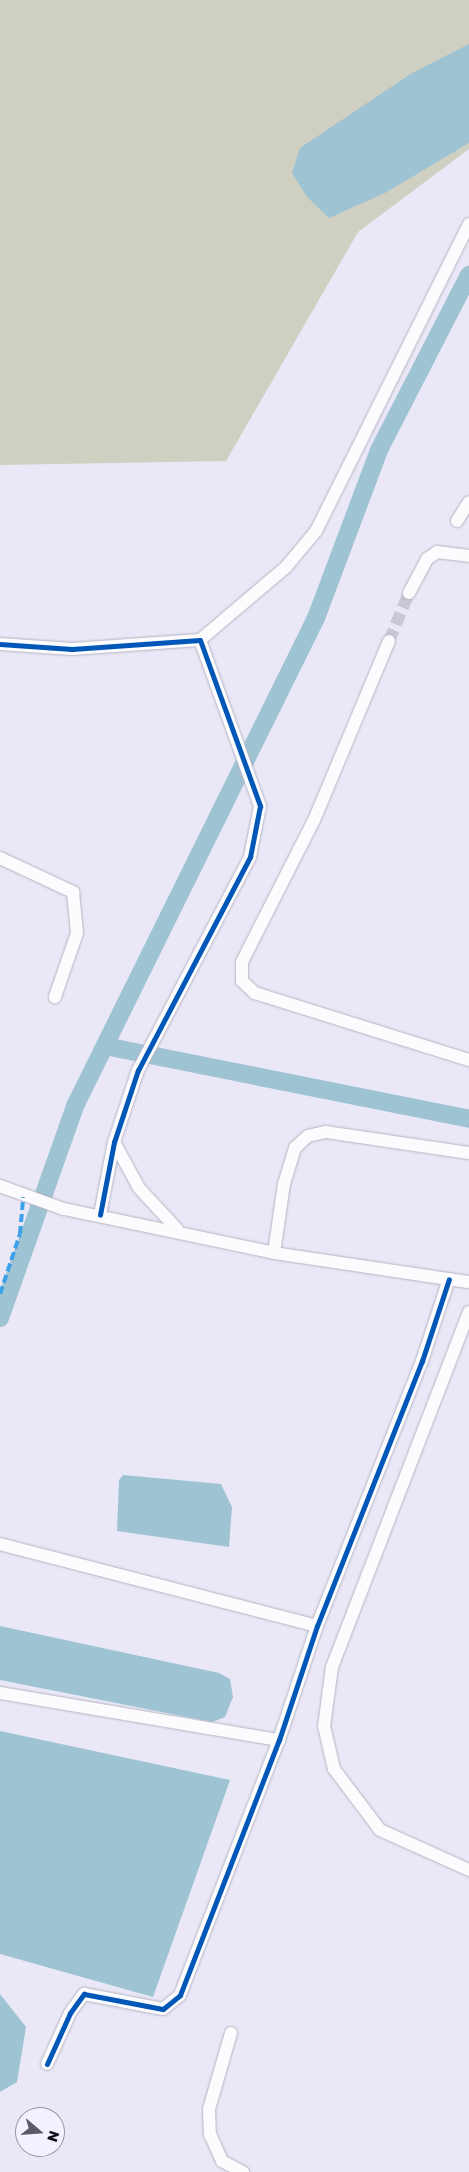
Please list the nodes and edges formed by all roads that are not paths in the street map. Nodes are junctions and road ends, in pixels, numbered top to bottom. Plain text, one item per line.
1 (469, 224) edge
2 (469, 502) edge
3 (457, 521) dead end
4 (469, 556) edge
5 (409, 593) tunnel mouth
6 (200, 640) junction
7 (389, 641) tunnel mouth
8 (0, 644) edge
9 (0, 858) edge
10 (55, 996) dead end
11 (469, 1060) edge
12 (114, 1142) junction
13 (469, 1153) edge
14 (0, 1186) edge
15 (100, 1215) junction
16 (177, 1229) junction
17 (274, 1253) junction
18 (449, 1279) junction
19 (469, 1282) edge
20 (469, 1312) edge
21 (0, 1544) edge
22 (316, 1626) junction
23 (0, 1693) edge
24 (279, 1740) junction
25 (469, 1870) edge
26 (231, 2033) dead end
27 (47, 2064) dead end
28 (243, 2172) edge

1 - 6 street
2 - 3 street
4 - 5 street
6 - 8 street
6 - 12 street
7 - 11 street
9 - 10 street
12 - 15 street
12 - 16 street
13 - 17 street
14 - 15 street
15 - 16 street
16 - 17 street
17 - 18 street
18 - 19 street
18 - 22 street
20 - 25 street
21 - 22 street
22 - 24 street
23 - 24 street
24 - 27 street
26 - 28 street

